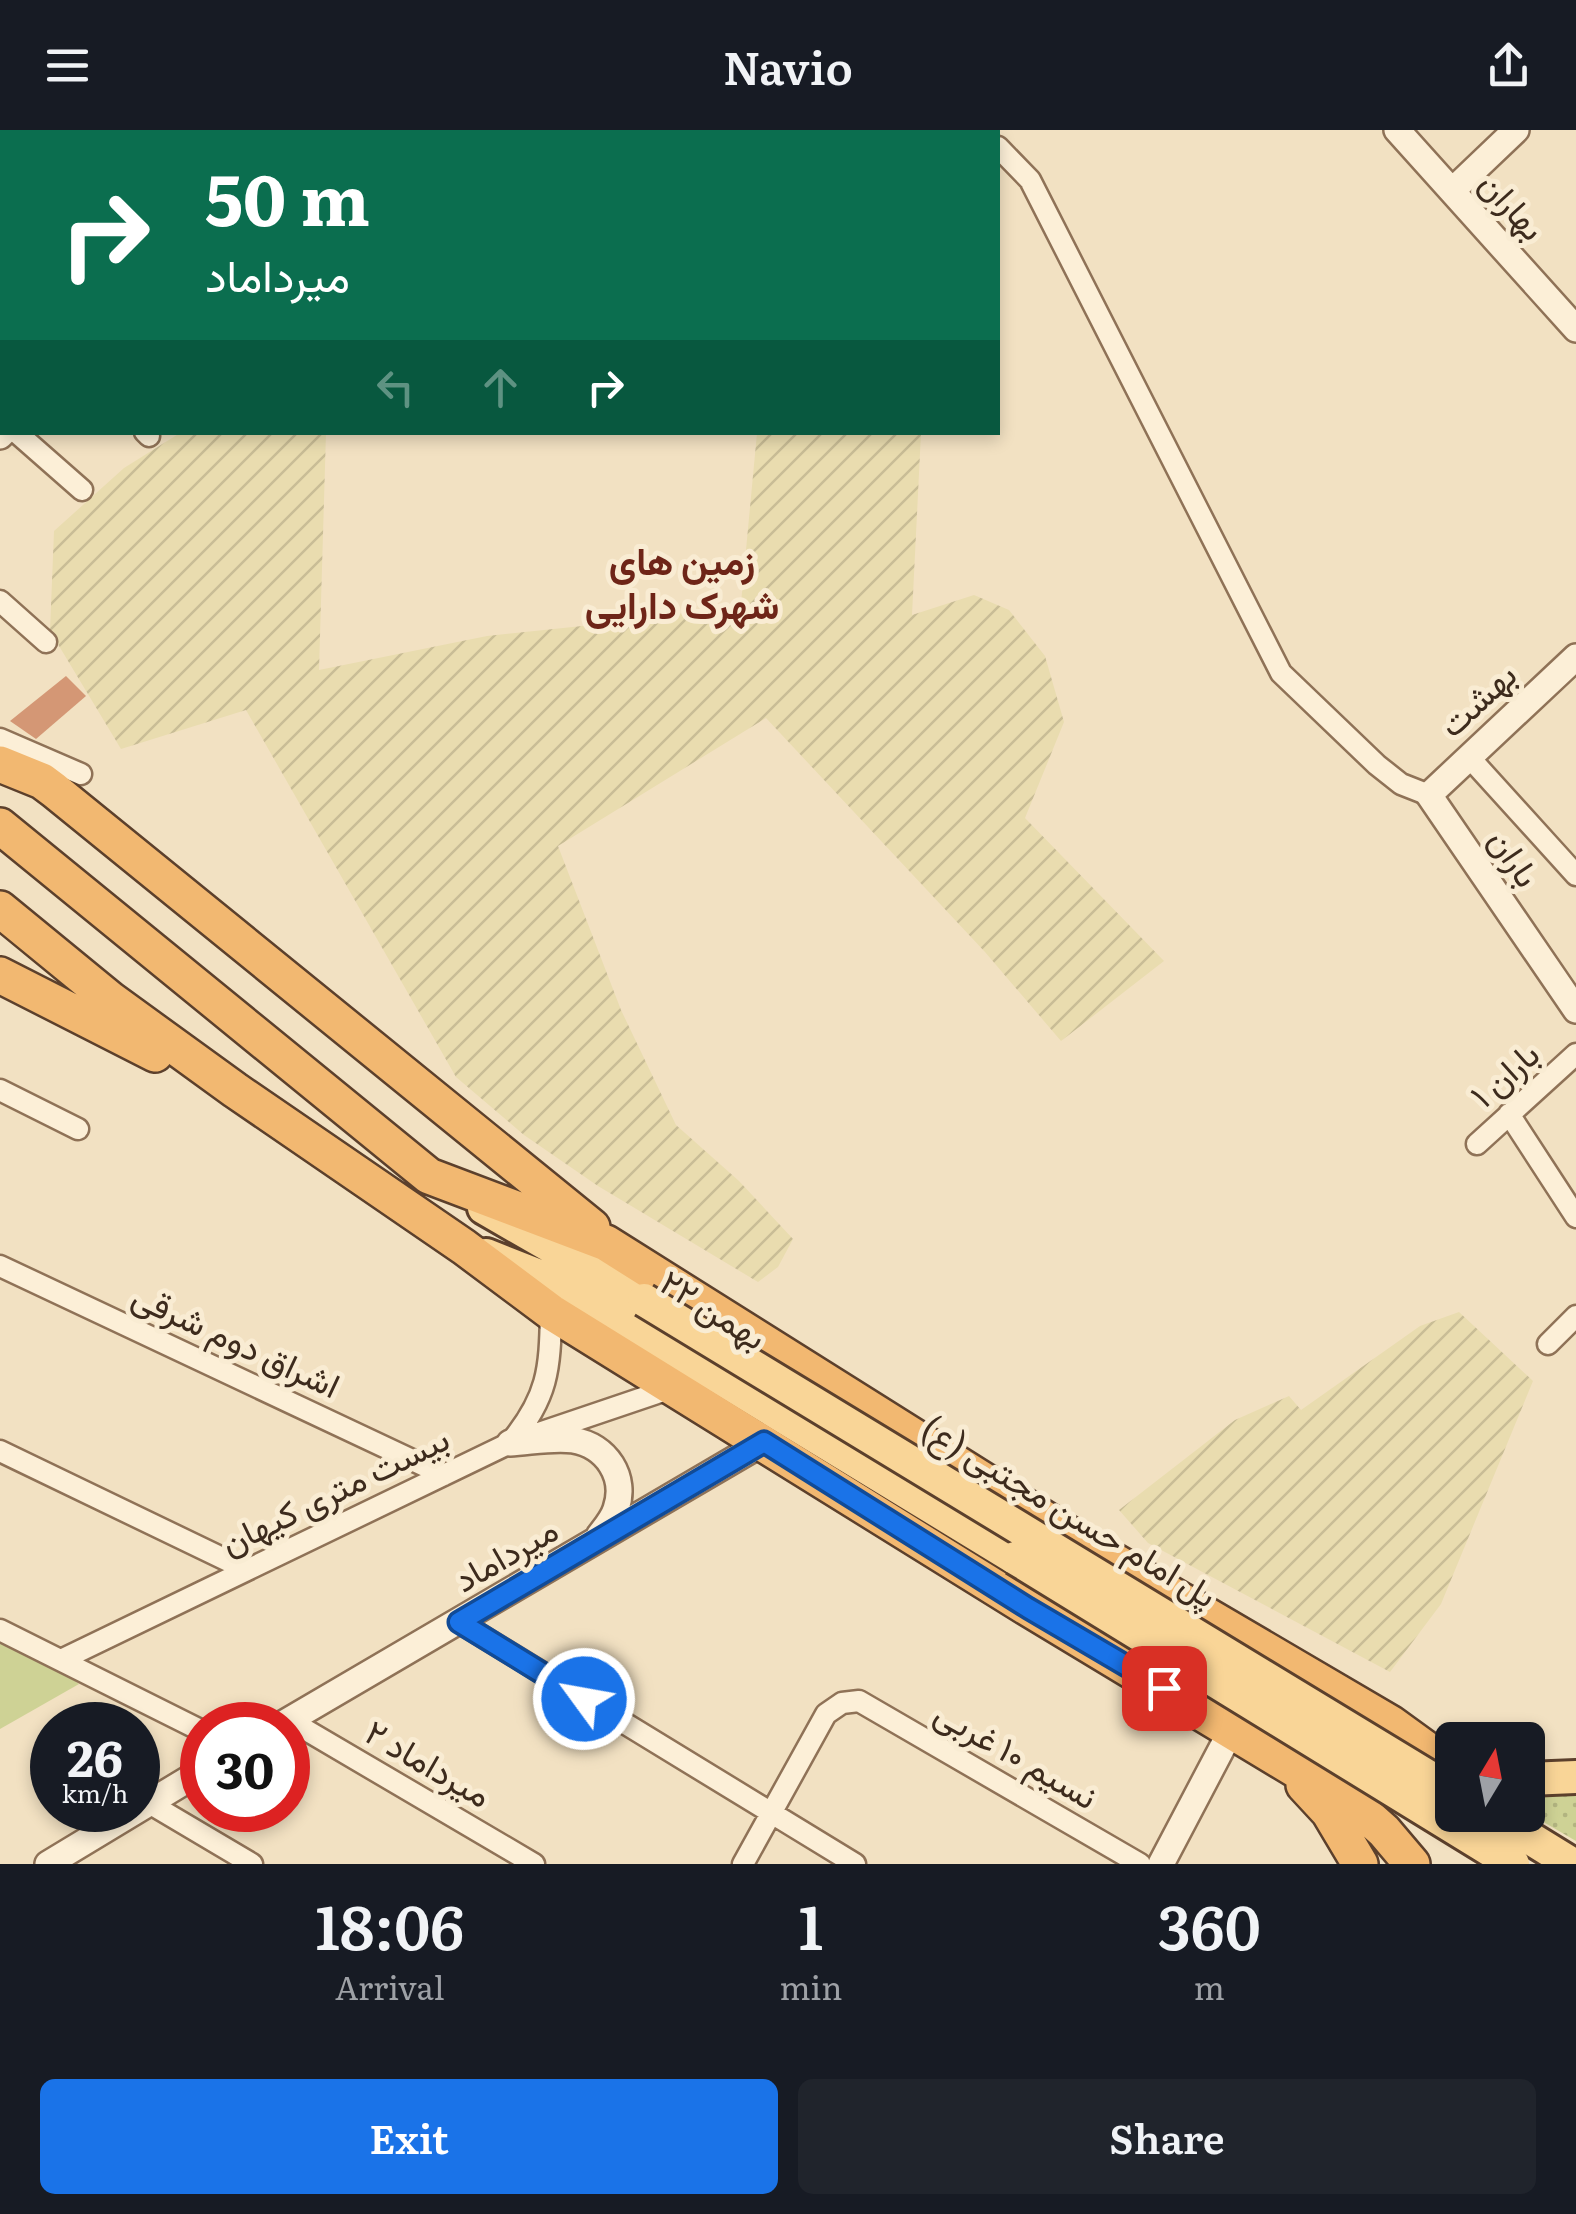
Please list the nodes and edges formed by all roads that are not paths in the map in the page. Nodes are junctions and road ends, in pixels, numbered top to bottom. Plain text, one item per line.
1 (1397, 130) edge
2 (1516, 130) edge
3 (1000, 149) edge
4 (1452, 191) junction
5 (1576, 328) edge
6 (19, 435) edge
7 (82, 490) dead end
8 (0, 601) edge
9 (46, 642) dead end
10 (1573, 667) edge
11 (0, 738) edge
12 (1469, 757) junction
13 (0, 764) edge
14 (81, 774) dead end
15 (1429, 794) junction
16 (0, 826) edge
17 (1576, 874) edge
18 (0, 909) edge
19 (0, 975) edge
20 (1576, 1010) edge
21 (1576, 1054) edge
22 (0, 1090) edge
23 (269, 1112) junction
24 (1510, 1114) junction
25 (78, 1129) dead end
26 (1477, 1144) dead end
27 (428, 1176) junction
28 (1576, 1217) edge
29 (624, 1254) junction
30 (0, 1266) edge
31 (563, 1301) junction
32 (1576, 1316) edge
33 (1548, 1344) dead end
34 (672, 1388) junction
35 (764, 1442) junction
36 (510, 1443) junction
37 (0, 1451) edge
38 (444, 1475) junction
39 (594, 1544) junction
40 (247, 1570) junction
41 (459, 1622) junction
42 (0, 1630) edge
43 (61, 1660) junction
44 (310, 1708) edge
45 (180, 1720) edge
46 (1390, 1723) junction
47 (1232, 1729) junction
48 (310, 1737) edge
49 (1435, 1746) edge
50 (1435, 1756) edge
51 (1280, 1759) junction
52 (1576, 1777) edge
53 (1545, 1778) edge
54 (1435, 1781) edge
55 (1356, 1806) junction
56 (160, 1809) edge
57 (772, 1815) junction
58 (102, 1832) edge
59 (1517, 1832) edge
60 (1520, 1832) edge
61 (48, 1864) edge
62 (252, 1864) edge
63 (534, 1864) edge
64 (743, 1864) edge
65 (854, 1864) edge
66 (1140, 1864) edge
67 (1161, 1864) edge
68 (1360, 1864) edge
69 (1412, 1864) edge
70 (1513, 1864) edge
71 (1533, 1864) edge
72 (1572, 1864) edge

1 - 4 street, بهاران
2 - 4 street
3 - 15 street
4 - 5 street, بهاران
6 - 7 street
8 - 9 street
10 - 12 street, بهشت
11 - 14 street
12 - 15 street, بهشت
12 - 17 street
13 - 29 highway
15 - 20 street, باران
16 - 27 highway, ۲۲ بهمن
18 - 23 highway
19 - 23 highway
21 - 24 street, باران ۱
22 - 25 street
23 - 31 highway
24 - 26 street, باران ۱
24 - 28 street
27 - 29 highway, ۲۲ بهمن
27 - 54 main road, پل امام حسن مجتبی (ع), bridge
29 - 46 highway, ۲۲ بهمن
30 - 38 street, اشراق دوم شرقی
31 - 34 highway
31 - 36 street, بیست متری کیهان
31 - 70 main road, پل امام حسن مجتبی (ع), bridge
32 - 33 street
34 - 35 highway
34 - 36 street
35 - 39 street, میرداماد
35 - 47 highway
36 - 38 street, بیست متری کیهان
36 - 39 street
37 - 40 street
38 - 40 street, بیست متری کیهان
39 - 41 street, میرداماد
40 - 43 street, بیست متری کیهان
41 - 44 street, میرداماد
41 - 57 street
42 - 43 street
43 - 45 street
46 - 49 main road
46 - 50 highway, ۲۲ بهمن
46 - 55 highway
47 - 51 highway
47 - 67 street
48 - 63 street, میرداماد ۲
51 - 55 highway
51 - 68 highway
52 - 53 main road
55 - 69 highway
56 - 62 street
57 - 64 street
57 - 65 street
57 - 66 street, نسیم ۱۰ غربی
58 - 61 street
59 - 71 highway
60 - 72 main road, bridge

